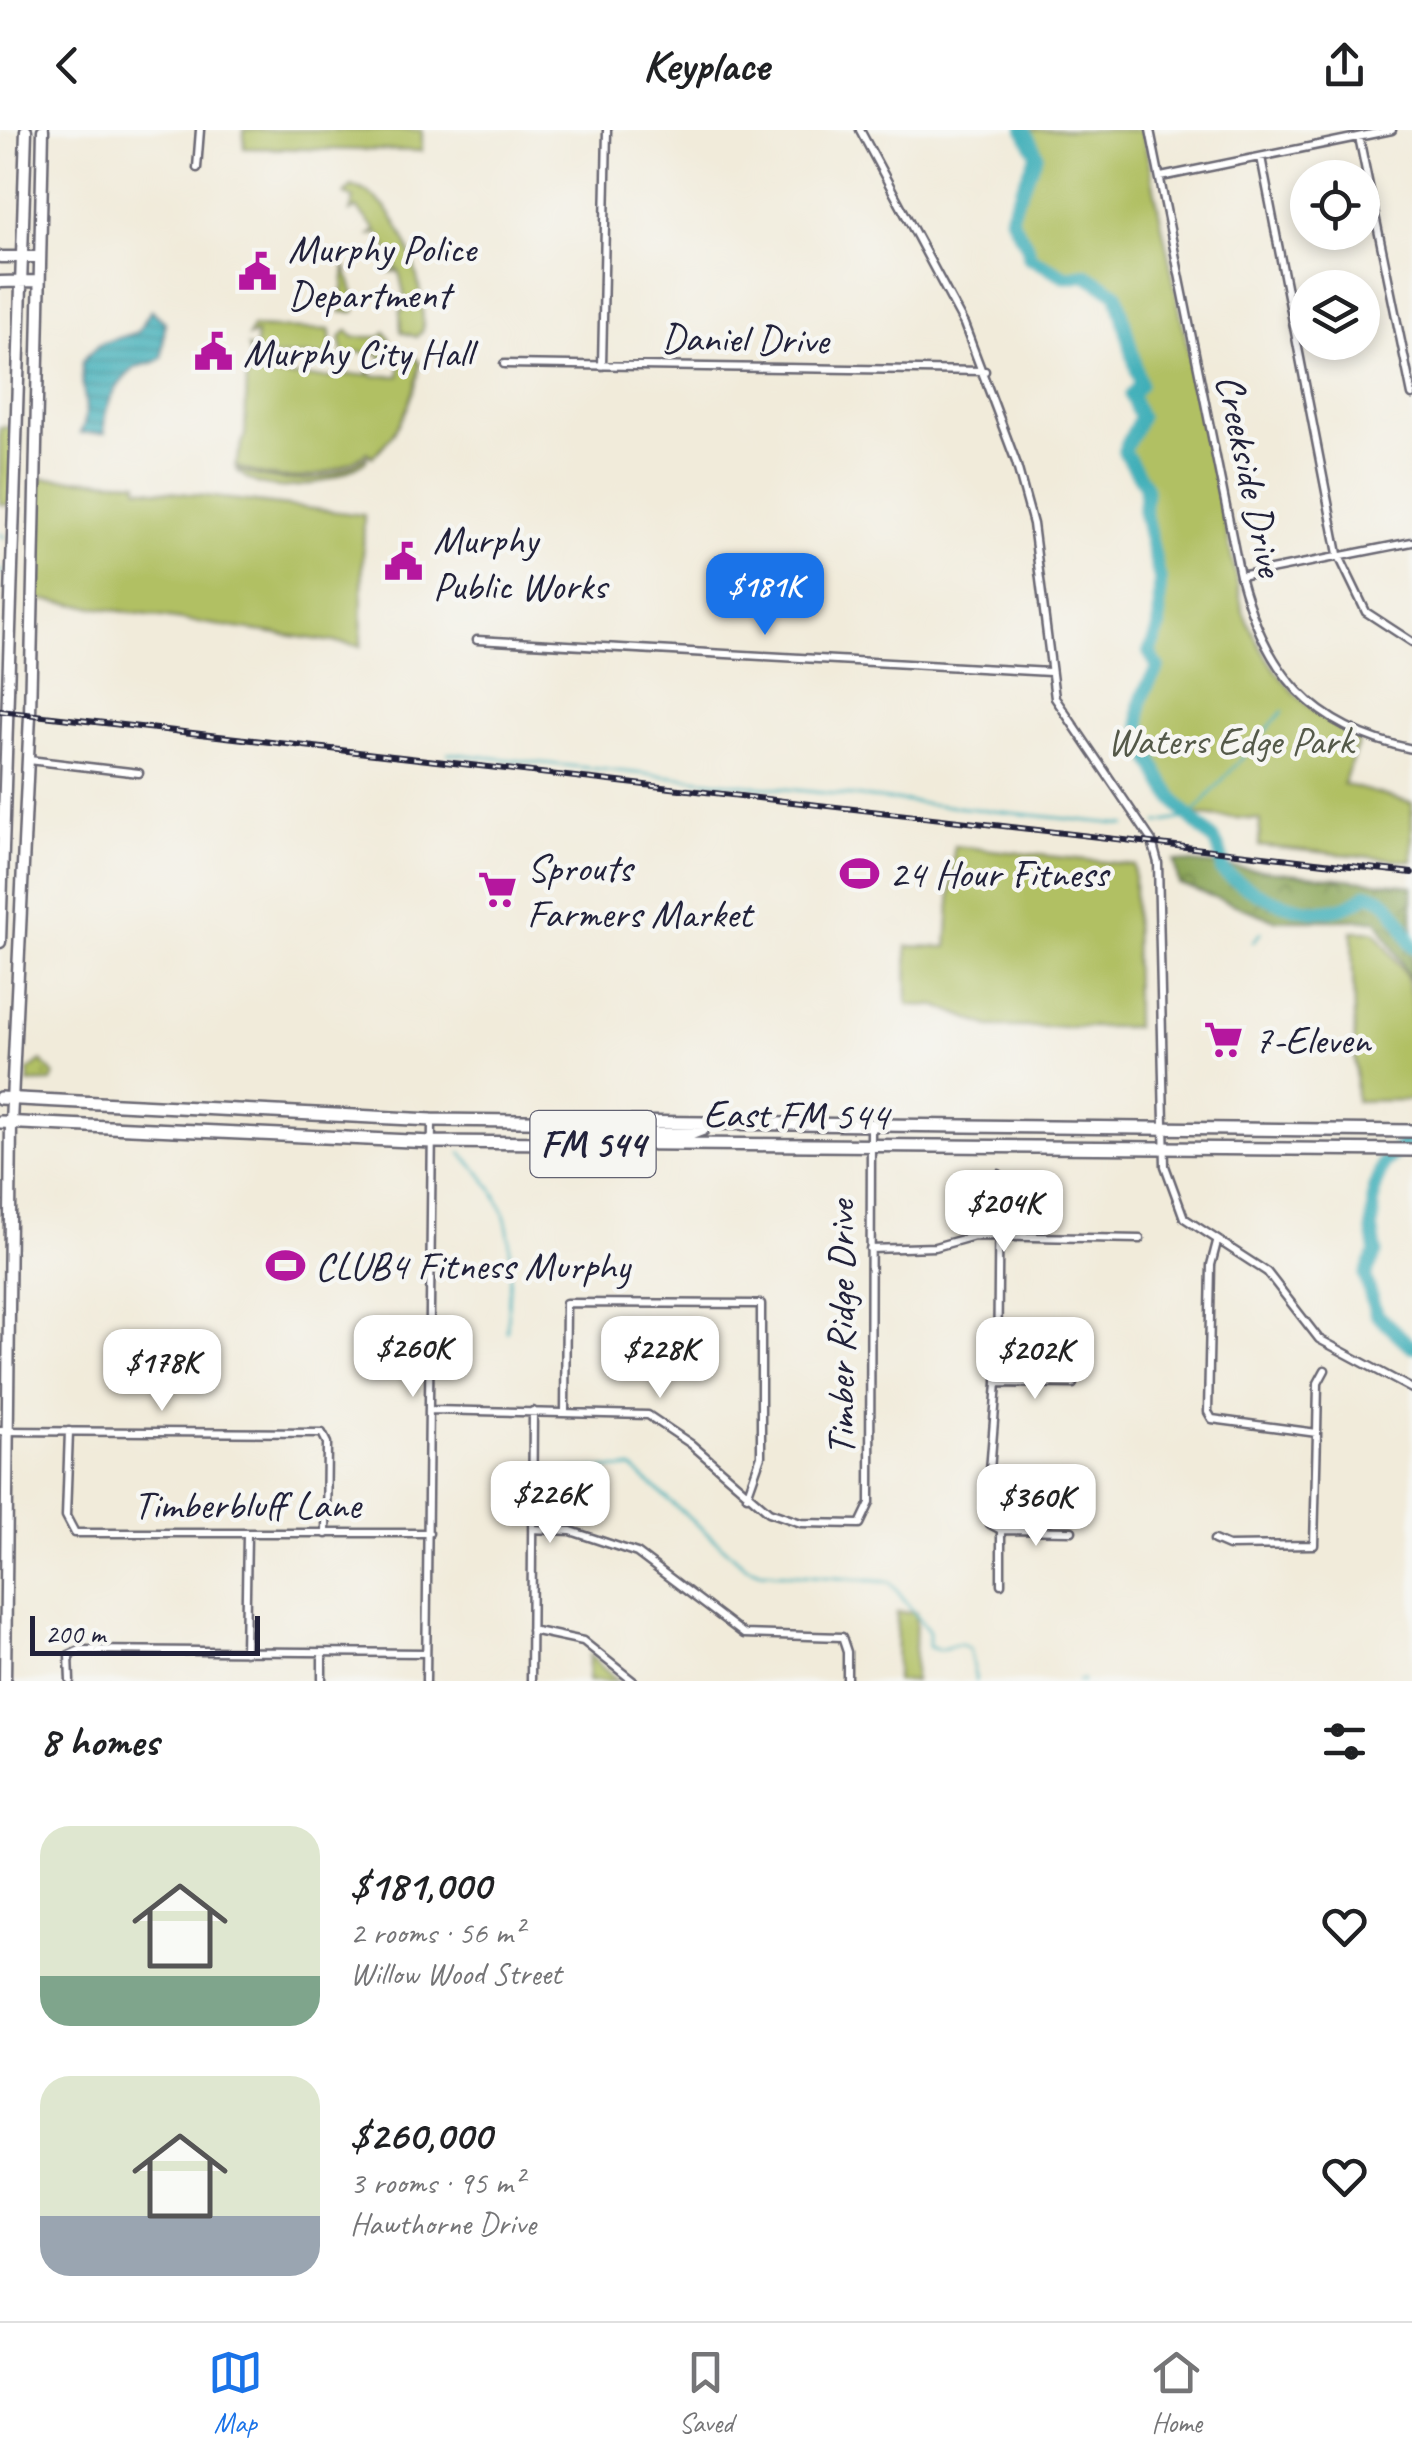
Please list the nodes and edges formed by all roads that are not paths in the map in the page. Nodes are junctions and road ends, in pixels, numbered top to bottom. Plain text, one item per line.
1 (26, 130) edge
2 (43, 130) edge
3 (200, 130) edge
4 (607, 130) edge
5 (860, 130) edge
6 (1150, 130) edge
7 (1392, 130) edge
8 (1359, 137) junction
9 (1261, 157) junction
10 (198, 168) dead end
11 (1160, 178) junction
12 (0, 257) edge
13 (22, 257) junction
14 (39, 258) junction
15 (21, 280) junction
16 (38, 281) junction
17 (0, 282) edge
18 (504, 364) dead end
19 (602, 366) junction
20 (985, 371) junction
21 (1412, 395) edge
22 (18, 448) junction
23 (35, 449) junction
24 (1412, 542) edge
25 (1338, 554) junction
26 (1240, 576) junction
27 (477, 640) dead end
28 (1412, 642) edge
29 (1050, 672) junction
30 (1412, 749) edge
31 (28, 760) junction
32 (138, 773) dead end
33 (5, 885) junction
34 (22, 885) junction
35 (0, 942) edge
36 (6, 1099) edge
37 (183, 1106) junction
38 (432, 1120) junction
39 (6, 1122) edge
40 (712, 1125) junction
41 (181, 1128) junction
42 (871, 1128) junction
43 (1165, 1131) junction
44 (1412, 1131) edge
45 (432, 1142) junction
46 (604, 1144) junction
47 (871, 1148) junction
48 (1166, 1148) junction
49 (1412, 1150) edge
50 (999, 1174) dead end
51 (5, 1228) edge
52 (998, 1236) junction
53 (1140, 1239) dead end
54 (1217, 1242) junction
55 (870, 1249) junction
56 (4, 1312) edge
57 (1325, 1370) dead end
58 (997, 1383) junction
59 (1073, 1384) dead end
60 (1412, 1389) edge
61 (430, 1410) junction
62 (534, 1411) junction
63 (565, 1412) junction
64 (4, 1431) edge
65 (68, 1431) junction
66 (1316, 1433) junction
67 (747, 1496) junction
68 (532, 1529) junction
69 (1001, 1530) junction
70 (1072, 1531) dead end
71 (248, 1534) junction
72 (326, 1534) junction
73 (429, 1534) junction
74 (1214, 1540) dead end
75 (1001, 1584) dead end
76 (531, 1630) junction
77 (3, 1636) edge
78 (245, 1652) junction
79 (322, 1653) junction
80 (426, 1653) junction
81 (6, 1681) edge
82 (70, 1681) edge
83 (322, 1681) edge
84 (426, 1681) edge
85 (530, 1681) edge
86 (632, 1681) edge
87 (846, 1681) edge

1 - 13 main road
2 - 14 main road
3 - 10 street
4 - 19 street
5 - 20 street
6 - 11 street, Creekside Drive
7 - 8 street
8 - 9 street
8 - 21 street
9 - 11 street
9 - 25 street
11 - 26 street, Creekside Drive
12 - 13 main road
13 - 14 main road
13 - 15 main road
14 - 16 main road
15 - 16 main road
15 - 17 main road
15 - 22 main road
16 - 23 main road
18 - 19 street, Daniel Drive
19 - 20 street, Daniel Drive
20 - 29 street
22 - 23 main road
22 - 33 main road
23 - 31 main road
24 - 25 street
25 - 26 street
25 - 28 street
26 - 30 street, Creekside Drive
27 - 29 street
29 - 43 street
31 - 32 street
31 - 34 main road
33 - 34 main road
33 - 35 main road
34 - 36 main road
36 - 37 main road, East FM 544 / FM 544
36 - 39 main road
37 - 38 main road, East FM 544 / FM 544
37 - 41 main road
38 - 40 main road, East FM 544 / FM 544
38 - 45 street
39 - 41 main road, East FM 544 / FM 544
39 - 51 main road
40 - 42 main road, East FM 544 / FM 544
40 - 46 main road
41 - 45 main road, East FM 544 / FM 544
42 - 43 main road, East FM 544 / FM 544
42 - 47 street, Timber Ridge Drive
43 - 44 main road, East FM 544 / FM 544
43 - 48 street
45 - 46 main road, East FM 544 / FM 544
45 - 61 street
46 - 47 main road, East FM 544 / FM 544
47 - 48 main road, East FM 544 / FM 544
47 - 55 street, Timber Ridge Drive
48 - 49 main road, East FM 544 / FM 544
48 - 54 street
50 - 52 street
51 - 56 main road
52 - 53 street
52 - 55 street
52 - 58 street
54 - 60 street
54 - 66 street
55 - 67 street, Timber Ridge Drive
56 - 64 main road
57 - 66 street
58 - 59 street
58 - 69 street
61 - 62 street
61 - 73 street
62 - 63 street
62 - 68 street
63 - 67 street
63 - 67 street
64 - 65 street
64 - 77 main road
65 - 71 street, Timberbluff Lane
65 - 72 street
66 - 74 street
68 - 76 street
68 - 87 street
69 - 70 street
69 - 75 street
71 - 72 street, Timberbluff Lane
71 - 78 street
72 - 73 street, Timberbluff Lane
73 - 80 street
76 - 85 street
76 - 86 street
77 - 81 main road
78 - 79 street
78 - 82 street
79 - 80 street
79 - 83 street
80 - 84 street

